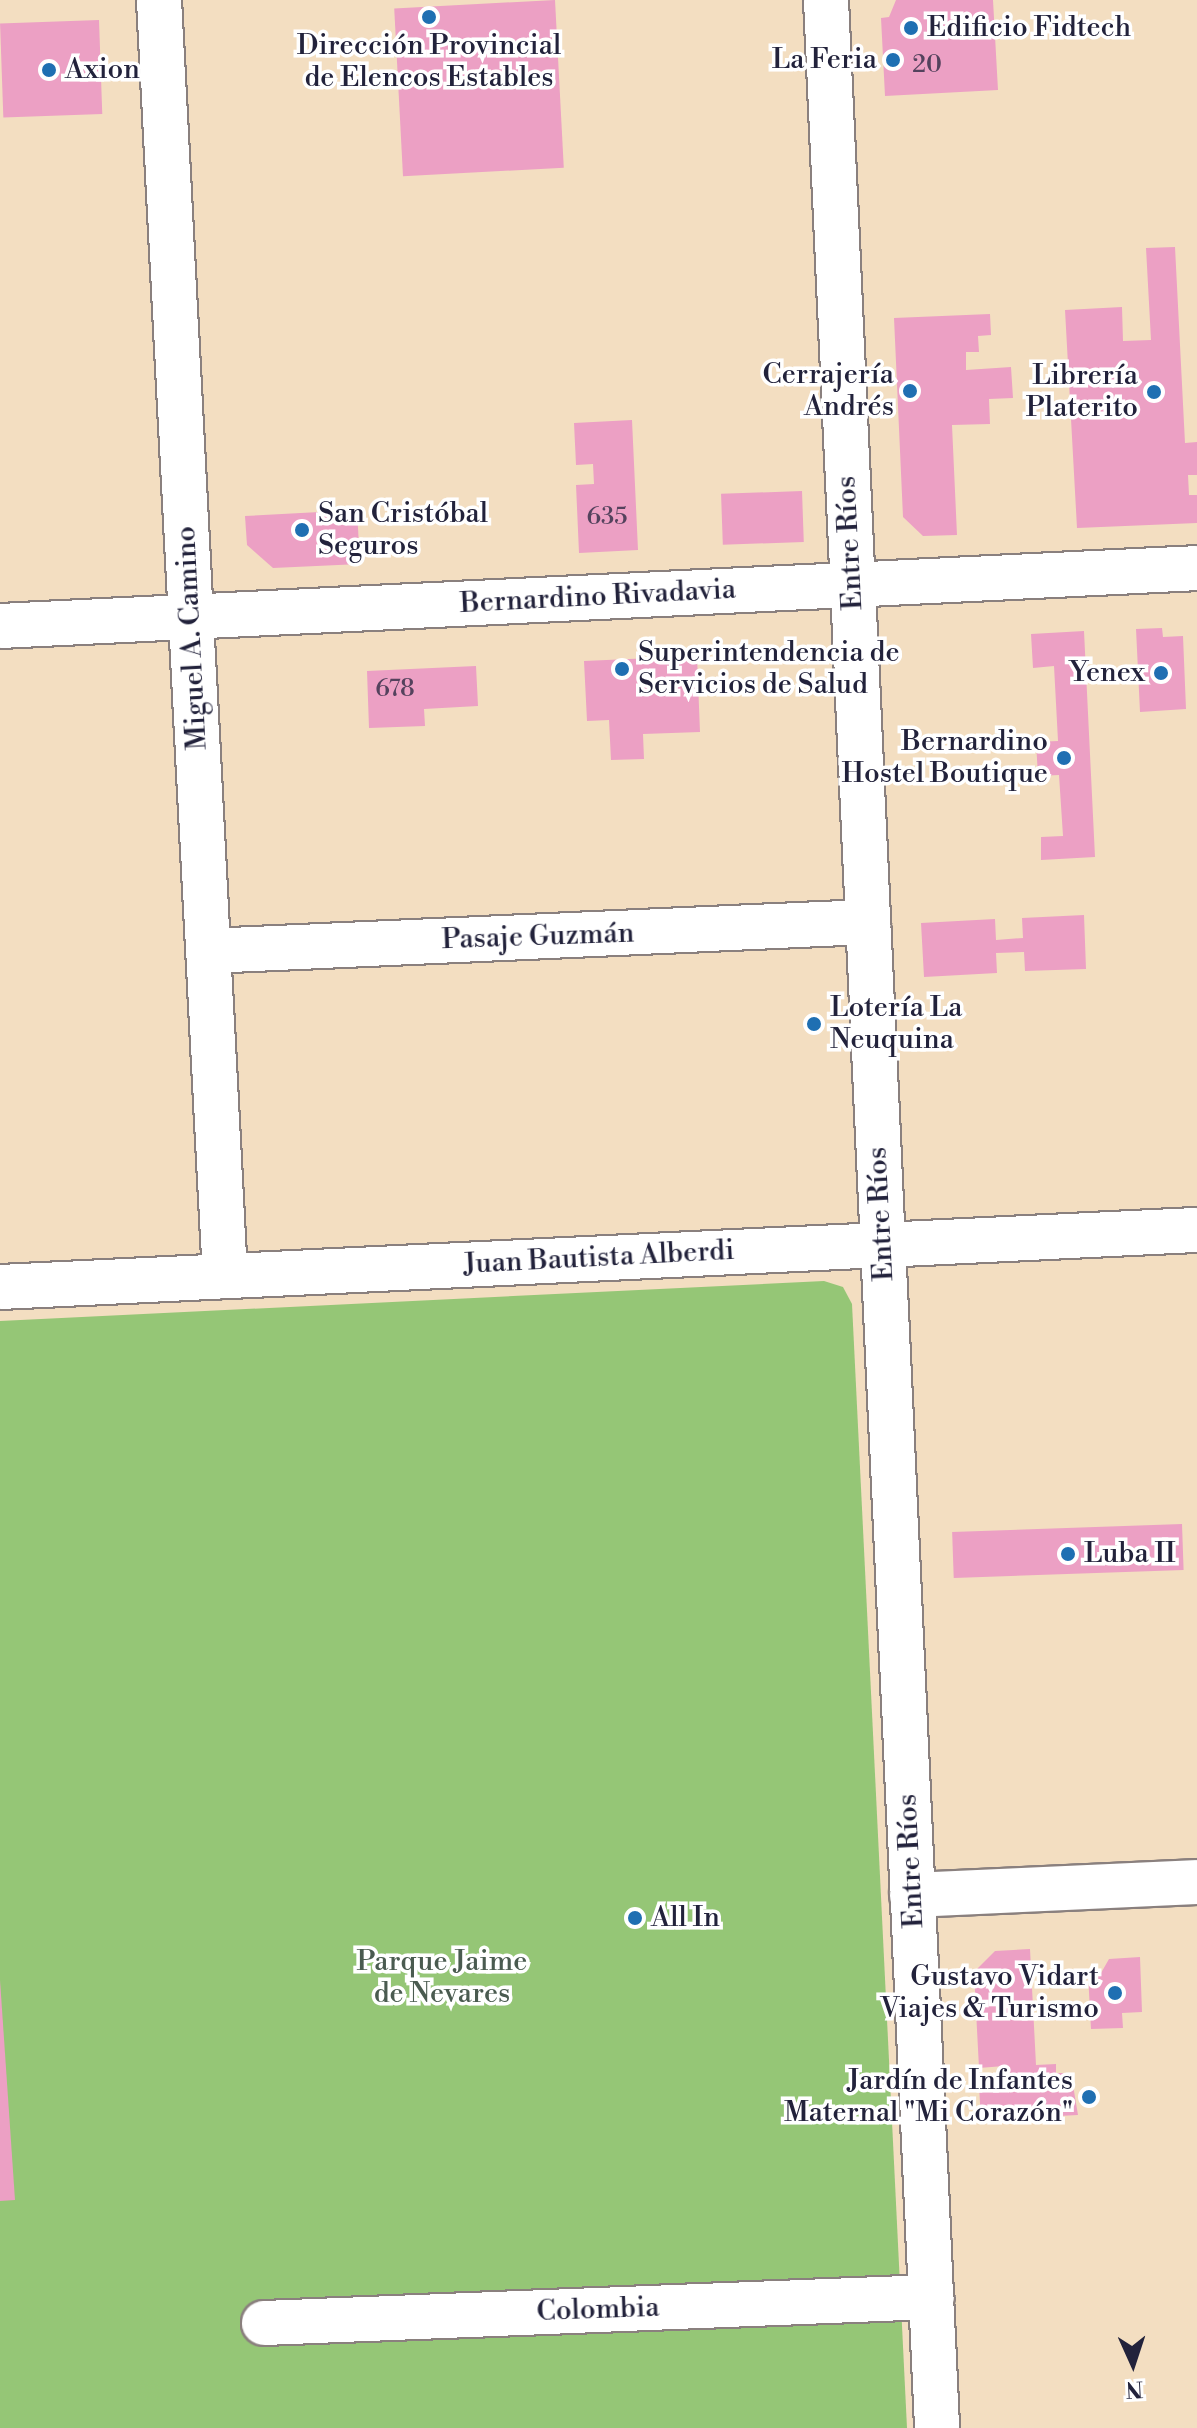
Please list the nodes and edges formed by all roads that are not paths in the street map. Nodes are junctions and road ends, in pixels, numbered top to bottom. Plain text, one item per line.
1 (159, 0) edge
2 (826, 0) edge
3 (1197, 568) edge
4 (852, 585) junction
5 (191, 616) junction
6 (0, 626) edge
7 (868, 922) junction
8 (208, 951) junction
9 (1197, 1230) edge
10 (883, 1245) junction
11 (225, 1276) junction
12 (0, 1287) edge
13 (1197, 1882) edge
14 (912, 1895) junction
15 (931, 2297) junction
16 (264, 2323) dead end
17 (937, 2428) edge

1 - 5 street, Miguel A. Camino
2 - 4 street, Entre Ríos
3 - 4 street, Bernardino Rivadavia
4 - 5 street, Bernardino Rivadavia
4 - 7 street, Entre Ríos
5 - 6 street, Bernardino Rivadavia
5 - 8 street, Miguel A. Camino
7 - 8 street, Pasaje Guzmán
7 - 10 street, Entre Ríos
8 - 11 street, Miguel A. Camino
9 - 10 street, Juan Bautista Alberdi
10 - 11 street, Juan Bautista Alberdi
10 - 14 street, Entre Ríos
11 - 12 street, Juan Bautista Alberdi
13 - 14 street
14 - 15 street, Entre Ríos
15 - 16 street, Colombia
15 - 17 street, Entre Ríos

